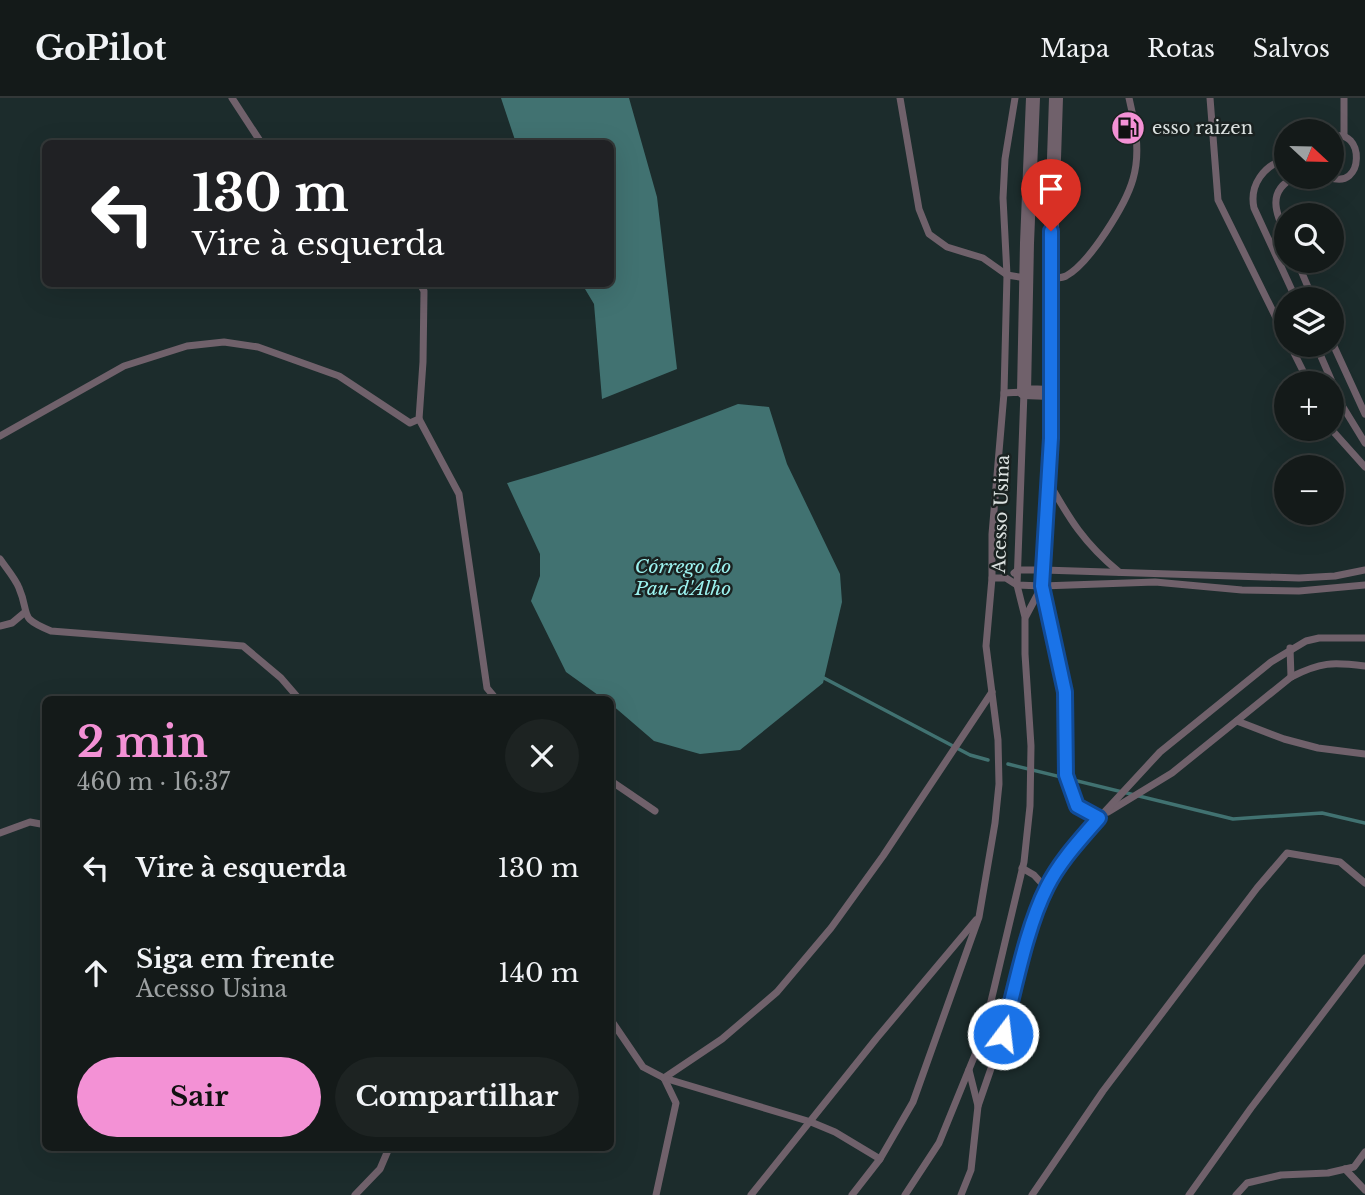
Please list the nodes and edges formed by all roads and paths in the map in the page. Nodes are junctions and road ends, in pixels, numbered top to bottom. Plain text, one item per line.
1 (232, 98) edge
2 (900, 98) edge
3 (1015, 98) edge
4 (1033, 98) edge
5 (1056, 98) edge
6 (1129, 98) edge
7 (1210, 98) edge
8 (1344, 98) edge
9 (1344, 119) edge
10 (1344, 136) edge
11 (259, 140) edge
12 (1365, 141) edge
13 (1356, 142) junction
14 (1363, 161) edge
15 (1274, 164) edge
16 (1344, 178) edge
17 (1006, 275) junction
18 (1026, 278) junction
19 (1050, 279) junction
20 (422, 287) edge
21 (1290, 287) edge
22 (1274, 314) edge
23 (1321, 357) edge
24 (1339, 357) edge
25 (1004, 393) junction
26 (1024, 393) junction
27 (1050, 393) junction
28 (1365, 414) edge
29 (419, 419) junction
30 (0, 436) edge
31 (1342, 441) edge
32 (1365, 443) edge
33 (1365, 467) edge
34 (1047, 480) junction
35 (0, 559) edge
36 (1018, 570) junction
37 (1043, 570) junction
38 (1365, 570) edge
39 (1120, 572) junction
40 (992, 578) junction
41 (1006, 578) junction
42 (1120, 583) junction
43 (1017, 585) junction
44 (1365, 585) edge
45 (1042, 586) junction
46 (24, 613) junction
47 (1025, 617) junction
48 (0, 626) edge
49 (1365, 638) edge
50 (1290, 648) junction
51 (1365, 666) edge
52 (1292, 677) junction
53 (992, 692) junction
54 (297, 696) edge
55 (494, 696) edge
56 (1237, 721) junction
57 (1365, 754) edge
58 (614, 783) edge
59 (655, 811) dead end
60 (1099, 818) junction
61 (42, 824) edge
62 (0, 832) edge
63 (1022, 868) junction
64 (1365, 883) edge
65 (1046, 888) junction
66 (979, 917) junction
67 (1365, 958) edge
68 (614, 1024) edge
69 (968, 1070) junction
70 (664, 1078) junction
71 (978, 1106) junction
72 (811, 1122) junction
73 (388, 1151) edge
74 (1365, 1152) edge
75 (880, 1159) junction
76 (1345, 1169) junction
77 (1365, 1191) edge
78 (355, 1195) edge
79 (656, 1195) edge
80 (751, 1195) edge
81 (852, 1195) edge
82 (905, 1195) edge
83 (961, 1195) edge
84 (1032, 1195) edge
85 (1189, 1195) edge
86 (1236, 1195) edge

1 - 11 lane
2 - 17 lane
3 - 17 lane
4 - 18 street, Acesso Usina
5 - 19 street
6 - 19 lane
7 - 22 lane
8 - 9 lane
10 - 13 lane
12 - 13 lane
13 - 14 lane
14 - 16 lane
15 - 21 lane
17 - 18 lane
17 - 25 lane
18 - 19 street
18 - 26 street, Acesso Usina
19 - 27 street
20 - 29 lane
23 - 32 lane
24 - 28 lane
25 - 26 lane
25 - 40 lane
26 - 27 street
26 - 36 lane, Acesso Usina
27 - 34 lane
29 - 30 lane
29 - 55 lane
31 - 33 lane
34 - 37 lane
34 - 39 lane
35 - 46 lane
36 - 37 lane
36 - 41 lane
36 - 43 lane, Acesso Usina
37 - 39 lane
37 - 45 lane
38 - 39 lane
39 - 42 lane
40 - 41 lane
40 - 53 lane
41 - 43 lane
42 - 44 lane
42 - 45 lane
43 - 45 lane
43 - 47 lane, Acesso Usina
45 - 47 lane
45 - 60 lane
46 - 48 lane
46 - 54 lane
47 - 63 lane, Acesso Usina
49 - 50 lane
50 - 52 lane
50 - 60 lane
51 - 52 lane
52 - 56 lane
53 - 66 lane
53 - 70 lane
56 - 57 lane
56 - 60 lane
58 - 59 lane
60 - 65 lane
61 - 62 lane
63 - 65 lane
63 - 69 lane, Acesso Usina
64 - 84 lane
65 - 71 lane
66 - 72 lane
66 - 75 lane
67 - 85 lane
68 - 70 lane
69 - 71 lane
69 - 82 lane, Acesso Usina
70 - 72 lane
70 - 79 lane
71 - 83 lane
72 - 75 lane
72 - 80 lane
73 - 78 lane
74 - 76 lane
75 - 81 lane
76 - 77 lane
76 - 86 lane

